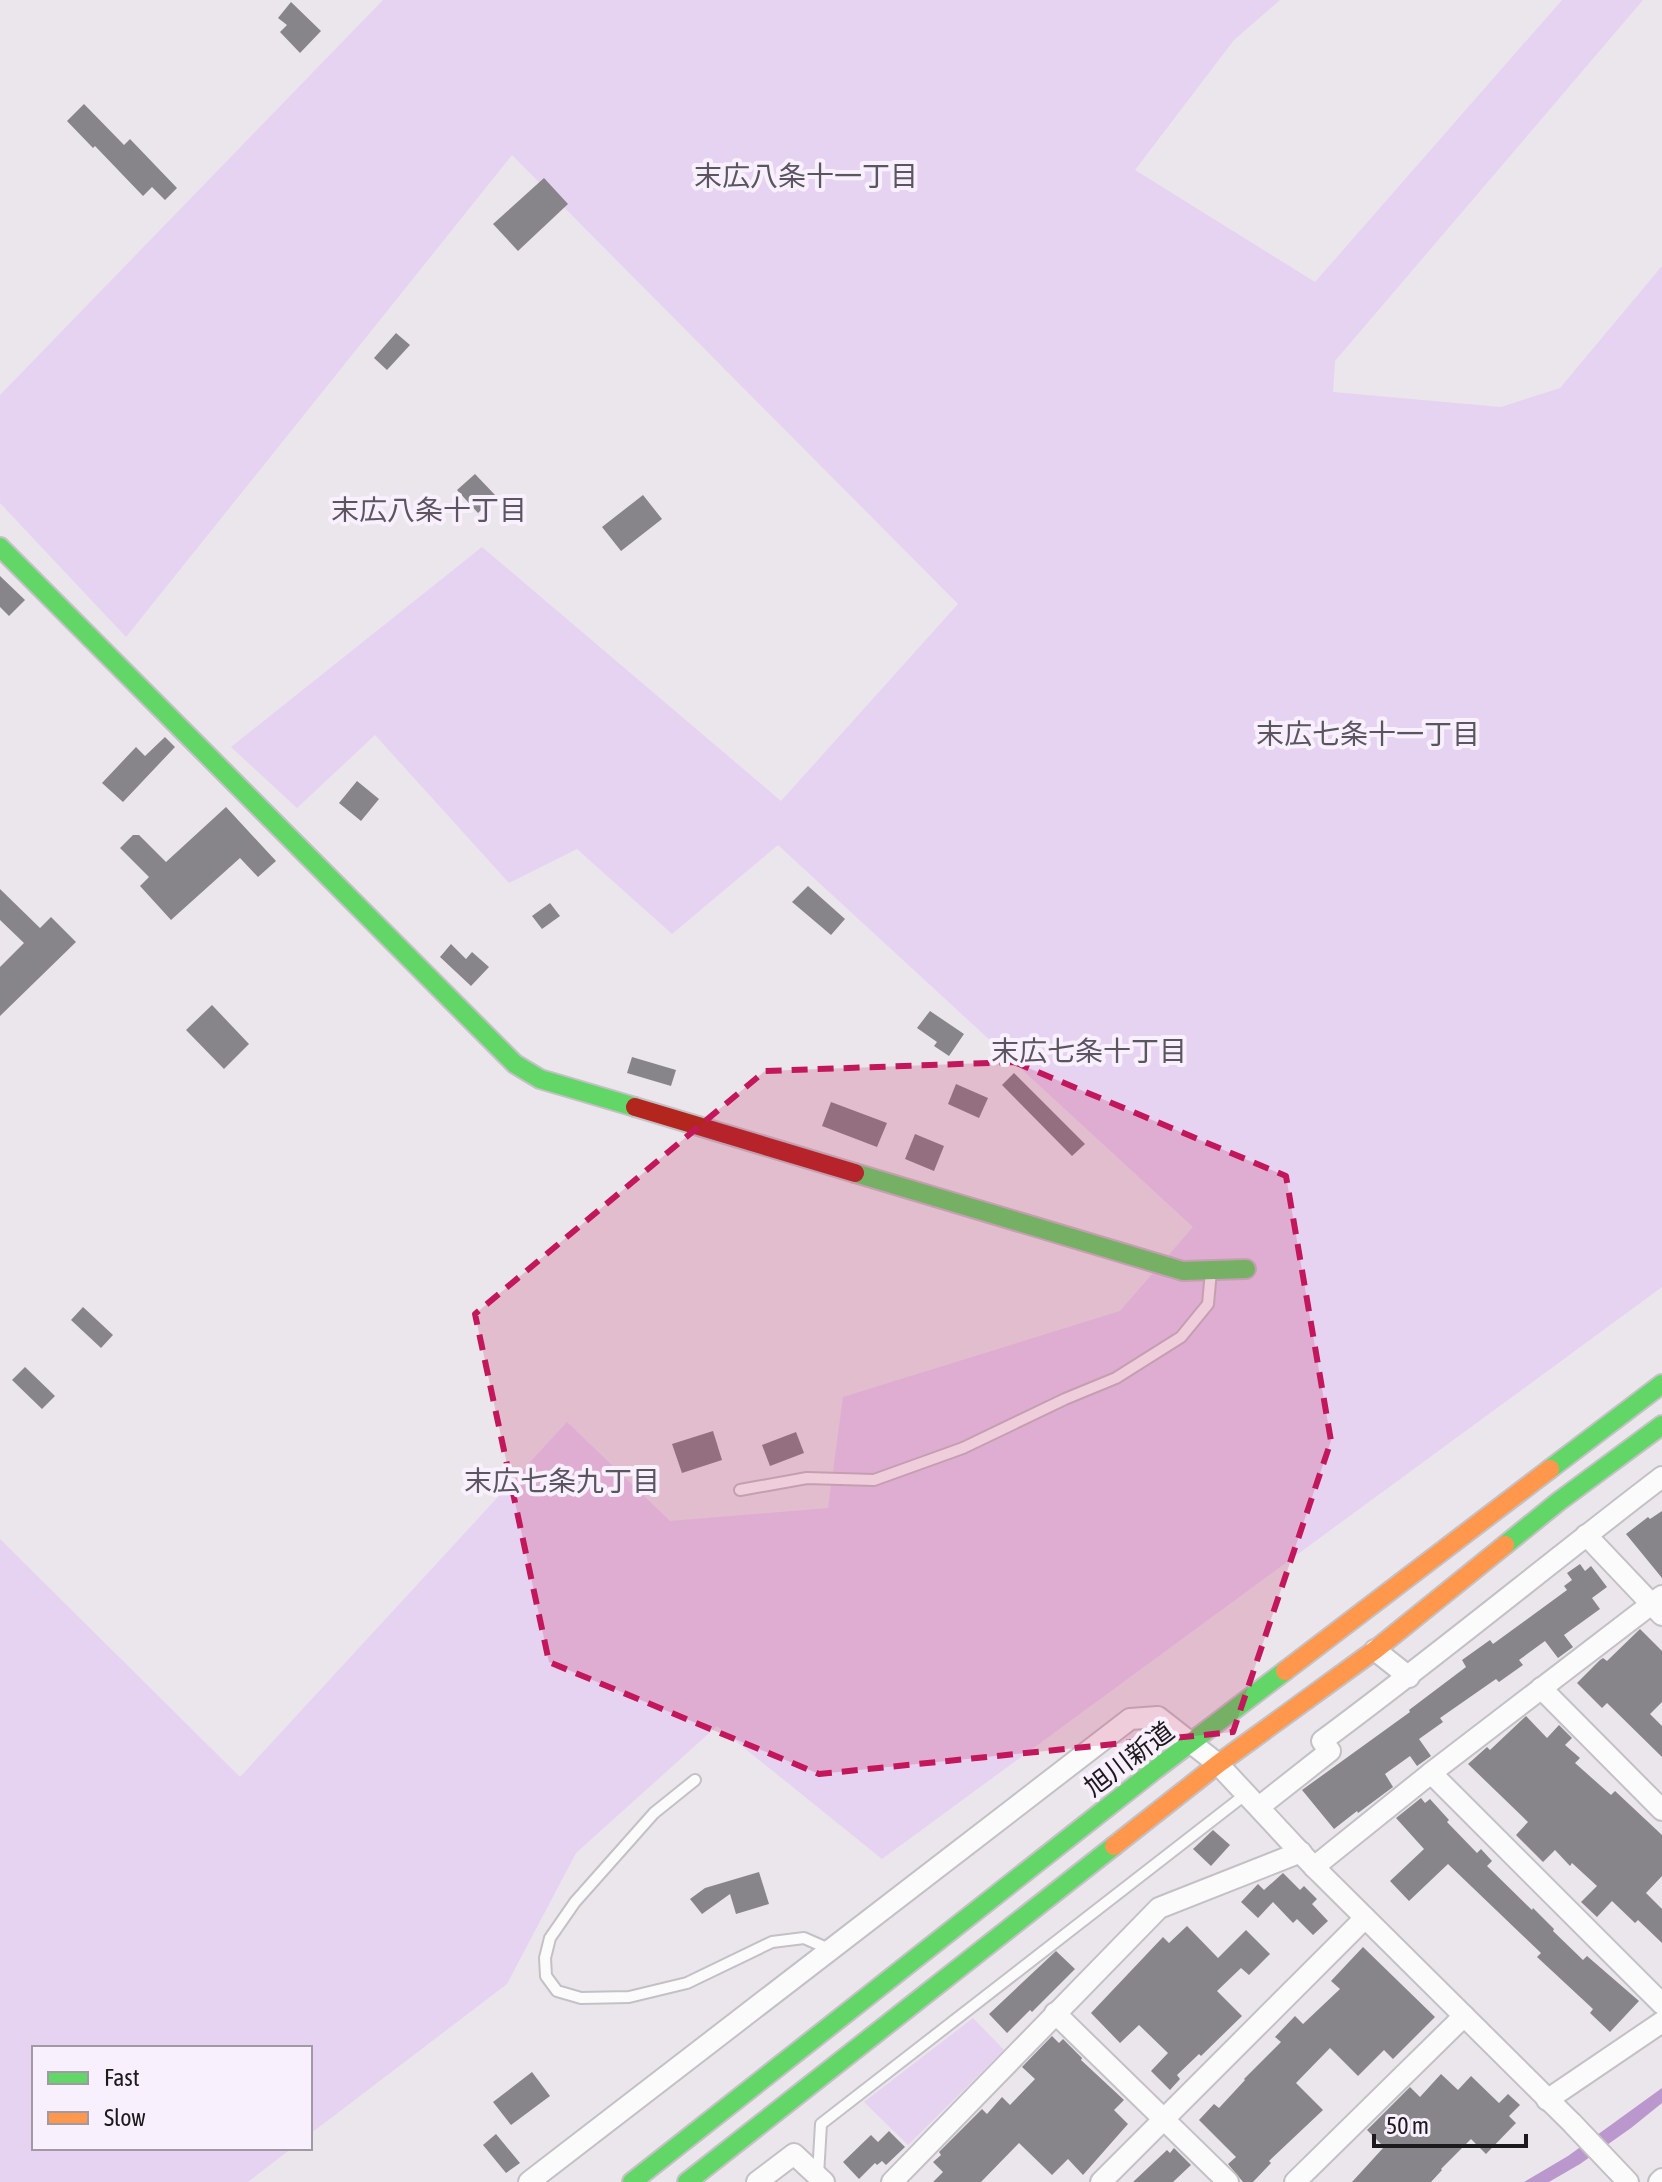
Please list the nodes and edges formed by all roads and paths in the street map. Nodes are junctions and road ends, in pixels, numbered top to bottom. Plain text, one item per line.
1 (0, 547) edge
2 (1246, 1269) dead end
3 (1211, 1270) junction
4 (1662, 1384) edge
5 (1662, 1425) edge
6 (1662, 1477) edge
7 (740, 1490) dead end
8 (1586, 1535) junction
9 (1658, 1605) edge
10 (1375, 1650) junction
11 (1409, 1677) junction
12 (1541, 1688) junction
13 (1193, 1742) junction
14 (1218, 1764) junction
15 (1431, 1773) junction
16 (695, 1780) dead end
17 (1252, 1800) junction
18 (1662, 1810) edge
19 (1308, 1860) junction
20 (1365, 1918) junction
21 (829, 1949) junction
22 (1662, 2004) edge
23 (1055, 2013) junction
24 (1464, 2016) junction
25 (1662, 2022) edge
26 (1547, 2100) junction
27 (1164, 2120) junction
28 (821, 2179) edge
29 (1626, 2180) edge
30 (529, 2182) edge
31 (632, 2182) edge
32 (687, 2182) edge
33 (757, 2182) edge
34 (892, 2182) edge
35 (1101, 2182) edge
36 (1228, 2182) edge
37 (1295, 2182) edge

1 - 3 main road
2 - 3 main road
3 - 7 lane
4 - 13 main road, 旭川新道
5 - 10 main road
6 - 8 street
8 - 9 street
8 - 11 street
9 - 12 street
10 - 11 street
10 - 14 main road
11 - 17 street
12 - 15 street
12 - 18 street
13 - 14 street
13 - 21 street
13 - 31 main road, 旭川新道
14 - 17 street
14 - 32 main road
15 - 19 street
15 - 22 street
16 - 21 lane
17 - 19 street
17 - 28 lane
19 - 20 street
19 - 23 street
20 - 24 street
20 - 27 street
21 - 30 street
23 - 27 street
23 - 34 street
24 - 26 street
24 - 37 street
25 - 26 street
26 - 29 street
27 - 35 street
27 - 36 street
28 - 33 street

